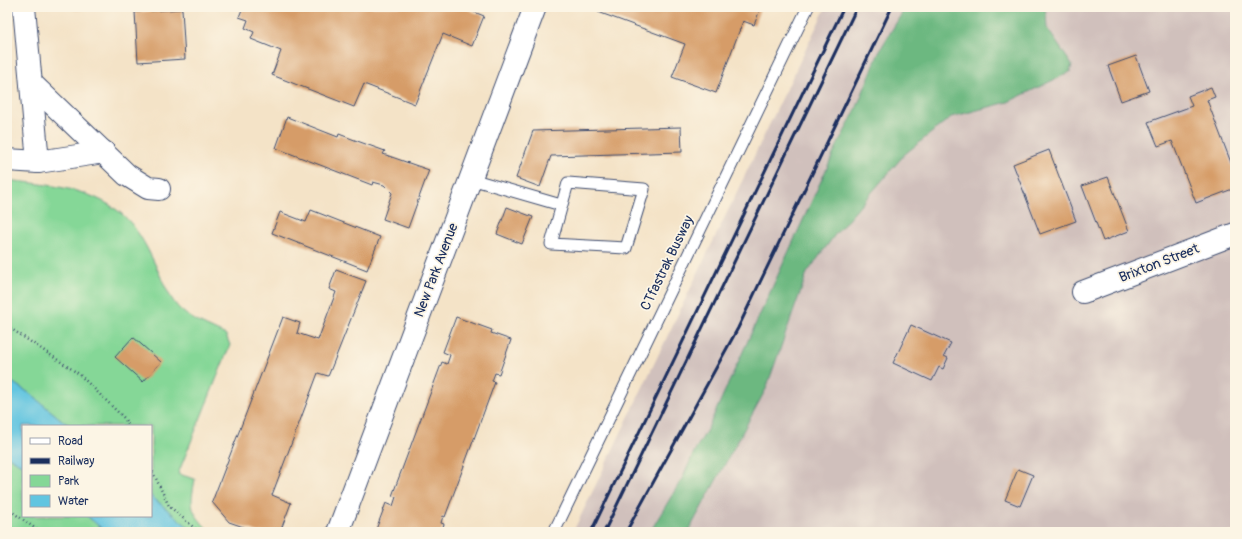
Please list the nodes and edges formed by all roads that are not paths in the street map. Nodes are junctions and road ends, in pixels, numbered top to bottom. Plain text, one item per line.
1 (24, 7) edge
2 (535, 7) edge
3 (808, 7) edge
4 (31, 84) junction
5 (104, 152) junction
6 (7, 160) edge
7 (38, 162) junction
8 (471, 178) junction
9 (159, 189) dead end
10 (561, 205) junction
11 (1235, 234) edge
12 (1083, 292) dead end
13 (338, 532) edge
14 (554, 532) edge

1 - 4 street
2 - 8 street, New Park Avenue
3 - 14 lane, CTfastrak Busway
4 - 5 street
4 - 7 street
5 - 7 street
5 - 9 street
6 - 7 street
8 - 10 lane
8 - 13 street, New Park Avenue
10 - 10 lane
11 - 12 street, Brixton Street

